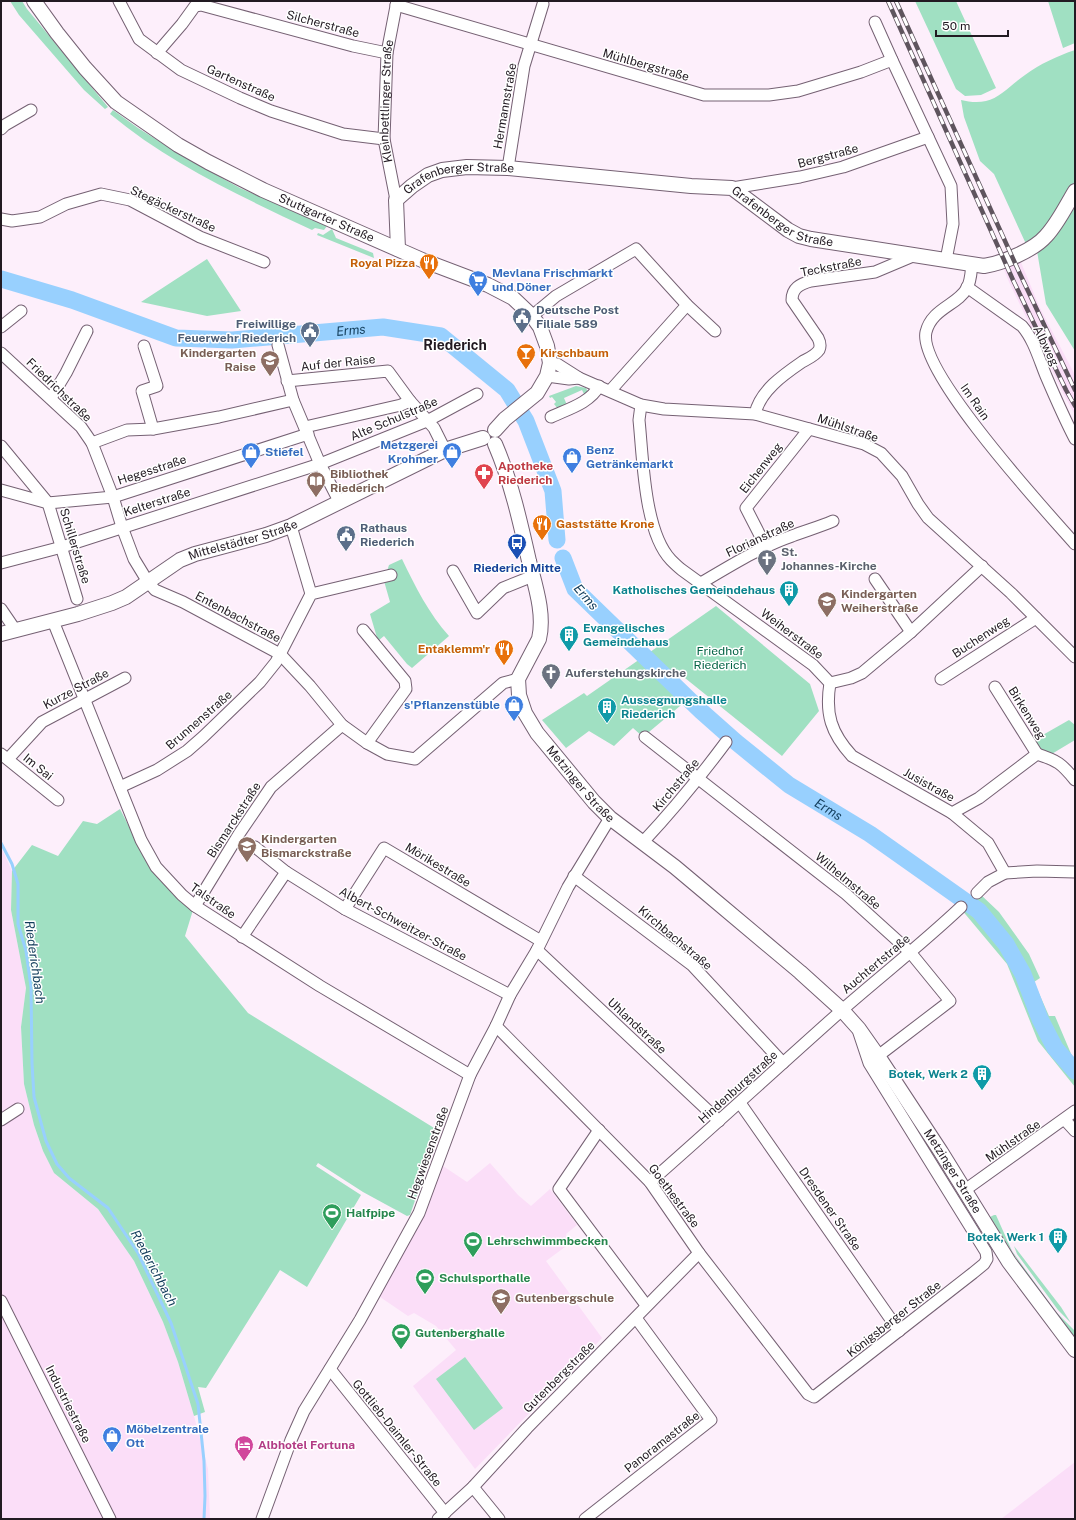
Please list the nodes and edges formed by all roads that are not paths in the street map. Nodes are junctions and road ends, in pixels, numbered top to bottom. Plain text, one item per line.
1 (34, 1) edge
2 (119, 1) edge
3 (194, 3) edge
4 (397, 3) edge
5 (543, 4) dead end
6 (875, 22) dead end
7 (532, 46) junction
8 (156, 53) junction
9 (387, 54) junction
10 (892, 60) junction
11 (31, 110) dead end
12 (1, 129) edge
13 (928, 137) junction
14 (384, 140) junction
15 (508, 168) junction
16 (732, 188) junction
17 (1075, 191) edge
18 (396, 200) junction
19 (1, 219) edge
20 (398, 249) junction
21 (913, 256) junction
22 (946, 260) junction
23 (264, 262) dead end
24 (972, 264) junction
25 (967, 287) junction
26 (687, 305) junction
27 (21, 311) dead end
28 (532, 316) junction
29 (1, 327) edge
30 (87, 330) dead end
31 (714, 331) dead end
32 (278, 345) dead end
33 (144, 346) dead end
34 (1, 353) edge
35 (549, 369) junction
36 (288, 381) junction
37 (599, 386) junction
38 (610, 390) junction
39 (476, 392) dead end
40 (51, 398) junction
41 (293, 400) junction
42 (410, 401) junction
43 (641, 405) junction
44 (754, 414) junction
45 (551, 416) dead end
46 (427, 421) junction
47 (153, 429) junction
48 (809, 429) junction
49 (307, 431) junction
50 (491, 437) junction
51 (1075, 439) edge
52 (92, 443) junction
53 (1, 446) edge
54 (445, 450) junction
55 (320, 464) junction
56 (1, 490) edge
57 (113, 497) junction
58 (48, 503) junction
59 (340, 503) junction
60 (833, 521) dead end
61 (122, 526) junction
62 (291, 526) junction
63 (1075, 544) edge
64 (62, 546) junction
65 (766, 547) junction
66 (1, 563) edge
67 (982, 566) junction
68 (453, 571) dead end
69 (391, 575) dead end
70 (533, 576) junction
71 (875, 578) dead end
72 (148, 582) junction
73 (701, 583) junction
74 (311, 594) junction
75 (77, 599) dead end
76 (1, 609) edge
77 (1036, 618) junction
78 (53, 621) junction
79 (363, 630) dead end
80 (16, 631) junction
81 (911, 632) junction
82 (1, 634) edge
83 (280, 654) junction
84 (1075, 657) edge
85 (125, 678) dead end
86 (518, 679) junction
87 (941, 679) dead end
88 (830, 683) junction
89 (995, 687) dead end
90 (85, 700) junction
91 (342, 725) junction
92 (645, 737) dead end
93 (726, 742) dead end
94 (368, 743) junction
95 (1037, 754) junction
96 (4, 757) edge
97 (700, 778) junction
98 (1075, 780) edge
99 (120, 787) junction
100 (58, 800) dead end
101 (952, 813) junction
102 (610, 818) junction
103 (643, 842) junction
104 (255, 847) dead end
105 (286, 872) junction
106 (1075, 872) edge
107 (1005, 873) junction
108 (574, 876) junction
109 (977, 893) dead end
110 (195, 906) junction
111 (961, 907) dead end
112 (345, 909) junction
113 (242, 937) junction
114 (539, 946) junction
115 (910, 952) junction
116 (510, 995) junction
117 (842, 1010) junction
118 (496, 1026) junction
119 (859, 1029) junction
120 (878, 1056) junction
121 (783, 1063) junction
122 (470, 1075) junction
123 (740, 1103) junction
124 (18, 1109) dead end
125 (1075, 1111) edge
126 (1, 1120) edge
127 (1065, 1120) junction
128 (719, 1121) junction
129 (599, 1130) junction
130 (1075, 1131) edge
131 (650, 1182) junction
132 (965, 1190) junction
133 (699, 1253) junction
134 (987, 1259) joint
135 (1, 1301) edge
136 (646, 1305) junction
137 (636, 1318) junction
138 (899, 1331) junction
139 (1075, 1350) edge
140 (330, 1369) junction
141 (814, 1397) joint
142 (473, 1487) junction
143 (441, 1516) edge
144 (110, 1519) edge
145 (262, 1519) edge
146 (499, 1519) edge
147 (585, 1519) edge

1 - 20 street, Stuttgarter Straße
2 - 8 street, Gartenstraße
3 - 8 street, Silcherstraße
3 - 9 street, Silcherstraße
4 - 7 street, Mühlbergstraße
4 - 9 street, Kleinbettlinger Straße
5 - 7 street, Hermannstraße
6 - 10 street
7 - 10 street, Mühlbergstraße
7 - 15 street, Hermannstraße
8 - 14 street, Gartenstraße
9 - 14 street, Kleinbettlinger Straße
10 - 13 street
11 - 12 street
13 - 16 street, Bergstraße
13 - 22 street
14 - 18 street, Kleinbettlinger Straße
15 - 16 street, Grafenberger Straße
15 - 18 street, Grafenberger Straße
16 - 21 street, Grafenberger Straße
17 - 24 street, Grafenberger Straße
18 - 20 street, Kleinbettlinger Straße
19 - 23 street, Stegäckerstraße
20 - 28 street, Stuttgarter Straße
21 - 22 street, Grafenberger Straße
21 - 44 street, Teckstraße
22 - 24 street, Grafenberger Straße
24 - 25 street
25 - 51 street, Albweg
25 - 63 street, Im Rain
26 - 28 street
26 - 31 street
26 - 38 street
27 - 29 street
28 - 35 street, Stuttgarter Straße
30 - 40 street
32 - 36 street
33 - 47 street
34 - 40 street, Friedrichstraße
35 - 37 street, Mühlstraße
35 - 50 street
36 - 41 street
36 - 42 street, Auf der Raise
37 - 38 street, Mühlstraße
37 - 45 street
38 - 43 street, Mühlstraße
39 - 46 street, Alte Schulstraße
40 - 52 street, Friedrichstraße
41 - 47 street
41 - 49 street
42 - 46 street, Auf der Raise
42 - 49 street, Hegesstraße
43 - 44 street, Mühlstraße
43 - 73 street, Weiherstraße
44 - 48 street, Mühlstraße
46 - 54 street, Auf der Raise
46 - 55 street, Alte Schulstraße
47 - 52 street
48 - 65 street, Eichenweg
48 - 67 street, Mühlstraße
49 - 55 street
49 - 57 street, Hegesstraße
50 - 54 street, Mittelstädter Straße
50 - 70 street
52 - 57 street, Friedrichstraße
53 - 58 street, Schillerstraße
54 - 59 street, Mittelstädter Straße
55 - 59 street
55 - 61 street, Kelterstraße
56 - 58 street, Hegesstraße
57 - 58 street, Hegesstraße
57 - 61 street, Friedrichstraße
58 - 64 street, Schillerstraße
59 - 62 street, Mittelstädter Straße
60 - 65 street, Florianstraße
61 - 64 street, Kelterstraße
61 - 72 street, Friedrichstraße
62 - 72 street, Mittelstädter Straße
62 - 74 street
64 - 66 street, Kelterstraße
64 - 75 street, Schillerstraße
65 - 73 street, Florianstraße
67 - 77 street, Mühlstraße
67 - 81 street
68 - 70 street
69 - 74 street
70 - 86 street
71 - 81 street
72 - 78 street, Mittelstädter Straße
72 - 83 street, Entenbachstraße
73 - 88 street, Weiherstraße
74 - 83 street, Brunnenstraße
76 - 80 street
77 - 84 street, Mühlstraße
77 - 87 street, Buchenweg
78 - 80 street, Mittelstädter Straße
78 - 90 street, Talstraße
79 - 94 street
80 - 82 street, Mittelstädter Straße
81 - 88 street
83 - 91 street, Entenbachstraße
83 - 99 street, Brunnenstraße
85 - 90 street, Kurze Straße
86 - 94 street, Entenbachstraße
86 - 102 street, Metzinger Straße
88 - 101 street, Jusistraße
89 - 95 street, Birkenweg
90 - 96 street, Kurze Straße
90 - 99 street, Talstraße
91 - 94 street, Entenbachstraße
91 - 110 street, Bismarckstraße
92 - 97 street, Wilhelmstraße
93 - 97 street, Kirchstraße
95 - 98 street
95 - 101 street, Jusistraße
96 - 100 street, Im Sai
97 - 103 street, Kirchstraße
97 - 115 street, Wilhelmstraße
99 - 110 street, Talstraße
101 - 107 street
102 - 103 street, Metzinger Straße
102 - 108 street, Hegwiesenstraße
103 - 117 street, Metzinger Straße
104 - 105 street, Albert-Schweitzer-Straße
105 - 112 street, Albert-Schweitzer-Straße
105 - 113 street
106 - 107 street
107 - 109 street
108 - 114 street, Hegwiesenstraße
108 - 121 street, Kirchbachstraße
110 - 113 street, Talstraße
111 - 115 street, Auchtertstraße
112 - 114 street, Mörikestraße
112 - 116 street, Albert-Schweitzer-Straße
113 - 122 street, Talstraße
114 - 116 street, Hegwiesenstraße
114 - 128 street, Uhlandstraße
115 - 117 street, Auchtertstraße
115 - 120 street, Wilhelmstraße
116 - 118 street, Hegwiesenstraße
117 - 119 street, Metzinger Straße
117 - 121 street, Hindenburgstraße
118 - 122 street, Hegwiesenstraße
118 - 129 street, Goethestraße
119 - 120 street, Metzinger Straße
119 - 134 street, Metzinger Straße
120 - 132 street, Metzinger Straße
121 - 123 street, Hindenburgstraße
122 - 140 street, Hegwiesenstraße
123 - 128 street, Hindenburgstraße
123 - 138 street, Dresdener Straße
124 - 126 street
125 - 127 street, Mühlstraße
127 - 130 street
127 - 132 street, Mühlstraße
128 - 131 street, Hindenburgstraße
129 - 131 street, Goethestraße
129 - 136 street
131 - 133 street, Goethestraße
132 - 139 street, Metzinger Straße
133 - 136 street, Gutenbergstraße
133 - 141 street, Goethestraße
134 - 138 street, Königsberger Straße
135 - 144 street, Industriestraße
136 - 137 street, Gutenbergstraße
137 - 142 street, Gutenbergstraße
137 - 147 street, Panoramastraße
138 - 141 street, Königsberger Straße
140 - 143 street, Gottlieb-Daimler-Straße
140 - 145 street, Hegwiesenstraße
142 - 143 street, Gutenbergstraße
142 - 146 street

